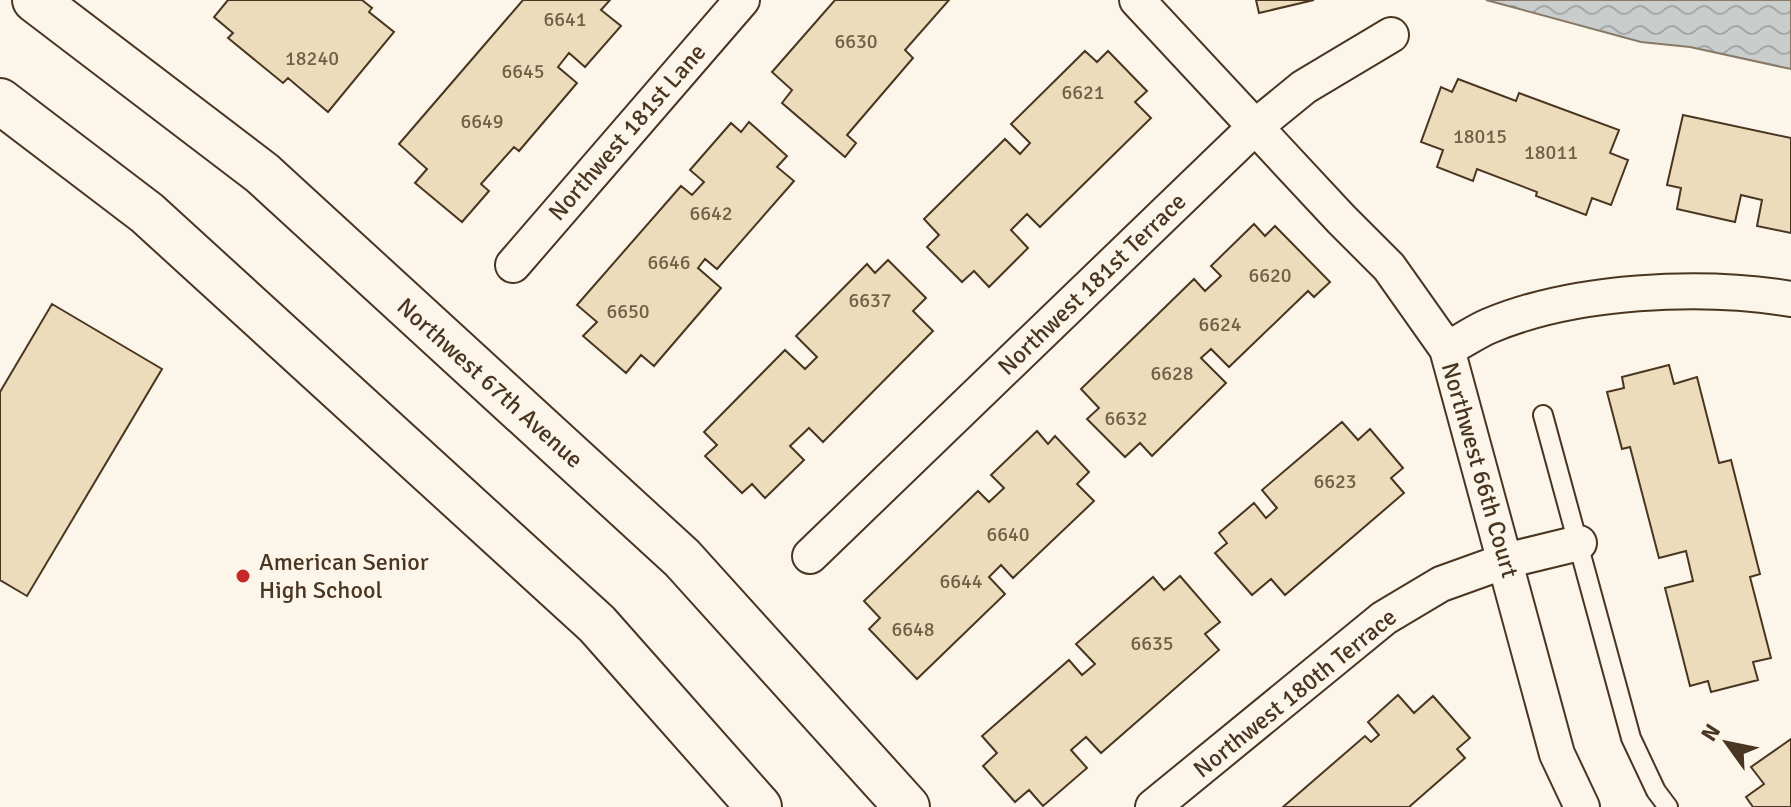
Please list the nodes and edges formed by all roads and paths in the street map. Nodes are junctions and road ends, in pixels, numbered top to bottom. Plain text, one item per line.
1 (35, 0) edge
2 (742, 0) edge
3 (1137, 0) edge
4 (1391, 35) dead end
5 (0, 101) edge
6 (1255, 127) junction
7 (513, 265) dead end
8 (1791, 299) edge
9 (1447, 349) junction
10 (1543, 415) dead end
11 (1579, 543) junction
12 (810, 556) dead end
13 (1505, 561) junction
14 (759, 807) edge
15 (907, 807) edge
16 (1153, 807) edge
17 (1582, 807) edge
18 (1668, 807) edge

1 - 15 main road, Northwest 67th Avenue
2 - 7 street, Northwest 181st Lane
3 - 6 street, Northwest 66th Court
4 - 6 street, Northwest 181st Terrace
5 - 14 main road
6 - 9 street, Northwest 66th Court
6 - 12 street, Northwest 181st Terrace
8 - 9 street
9 - 13 street, Northwest 66th Court
10 - 11 lane
11 - 13 street, Northwest 180th Terrace
11 - 18 lane
13 - 16 street, Northwest 180th Terrace
13 - 17 street, Northwest 66th Court

